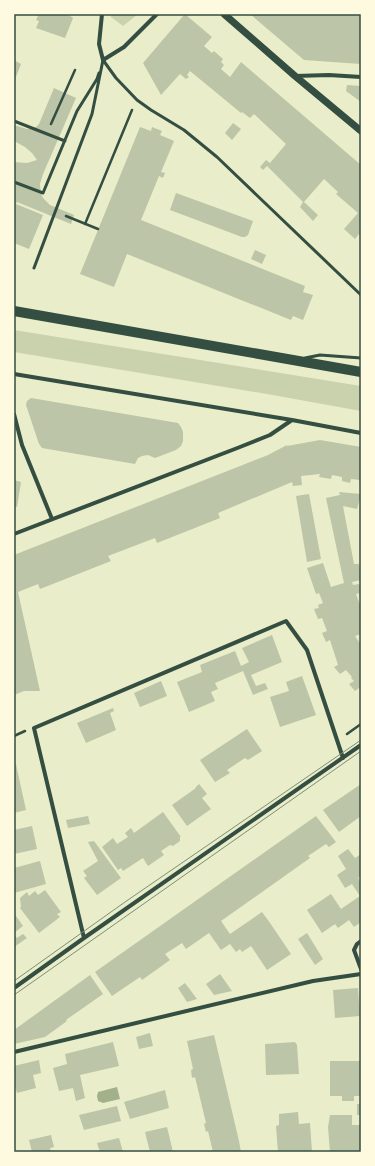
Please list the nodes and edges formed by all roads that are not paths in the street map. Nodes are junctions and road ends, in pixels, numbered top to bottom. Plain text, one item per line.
1 (102, 14) edge
2 (157, 14) edge
3 (224, 14) edge
4 (103, 60) junction
5 (295, 76) junction
6 (361, 77) edge
7 (348, 120) junction
8 (14, 121) edge
9 (361, 127) edge
10 (361, 131) edge
11 (65, 141) junction
12 (14, 182) edge
13 (34, 268) dead end
14 (361, 295) edge
15 (14, 311) edge
16 (361, 358) edge
17 (297, 360) junction
18 (361, 372) edge
19 (14, 374) edge
20 (14, 414) edge
21 (292, 420) junction
22 (361, 433) edge
23 (52, 519) junction
24 (14, 534) edge
25 (361, 745) edge
26 (343, 758) junction
27 (84, 938) junction
28 (361, 941) edge
29 (361, 969) edge
30 (361, 974) edge
31 (14, 988) edge
32 (14, 1052) edge

1 - 4 street
2 - 4 street
3 - 5 street
4 - 11 lane
4 - 13 lane
4 - 14 lane
5 - 6 street
5 - 7 street
7 - 9 street
7 - 10 street
8 - 11 lane
11 - 12 lane
15 - 17 main road
16 - 17 lane
17 - 18 main road
19 - 21 street
20 - 23 street
21 - 22 street
21 - 23 street
23 - 24 street
25 - 26 street
26 - 27 street
26 - 27 street
27 - 31 street
28 - 29 street
30 - 32 street

